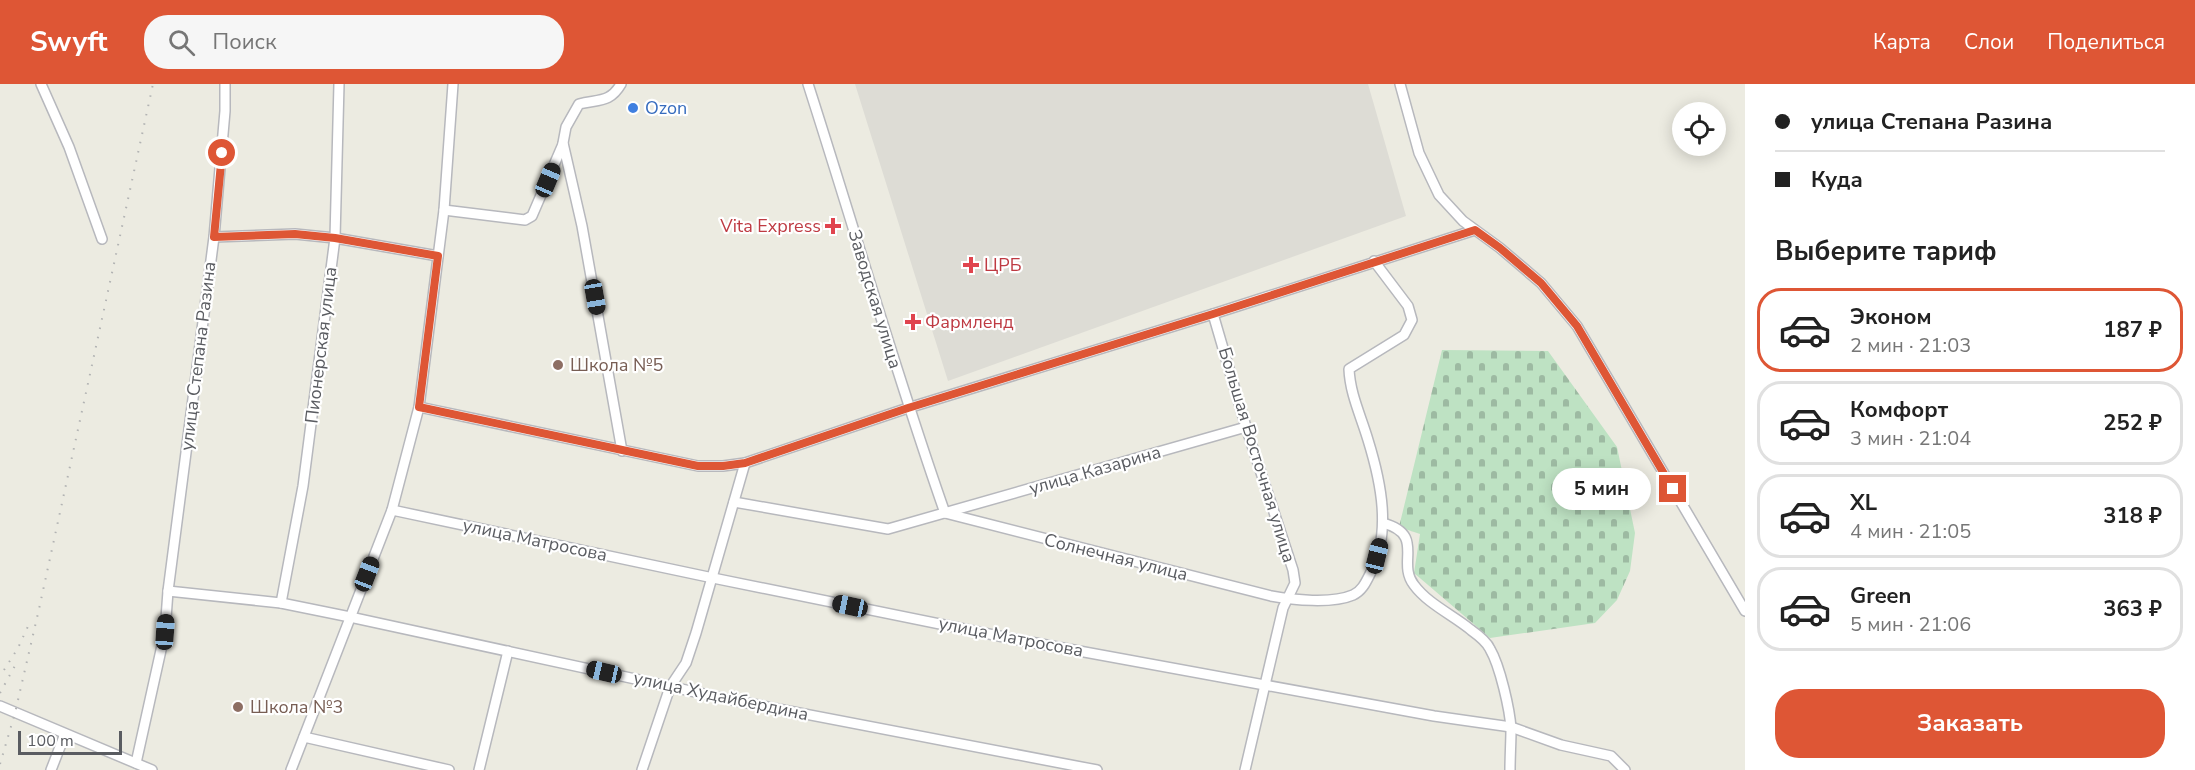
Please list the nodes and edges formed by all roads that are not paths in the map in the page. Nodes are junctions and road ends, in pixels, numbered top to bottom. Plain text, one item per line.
1 (41, 84) edge
2 (225, 84) edge
3 (339, 84) edge
4 (453, 84) edge
5 (621, 84) edge
6 (808, 84) edge
7 (1400, 84) edge
8 (563, 143) junction
9 (444, 210) junction
10 (1475, 230) junction
11 (214, 237) junction
12 (102, 238) dead end
13 (335, 238) junction
14 (438, 256) junction
15 (1374, 261) junction
16 (1213, 314) junction
17 (419, 407) junction
18 (908, 408) junction
19 (1246, 427) junction
20 (622, 451) junction
21 (745, 463) junction
22 (734, 502) junction
23 (392, 510) junction
24 (945, 513) junction
25 (1383, 523) junction
26 (713, 578) junction
27 (168, 591) junction
28 (1287, 599) junction
29 (280, 603) junction
30 (1745, 611) edge
31 (350, 616) junction
32 (507, 651) junction
33 (1265, 685) junction
34 (670, 687) junction
35 (0, 706) edge
36 (1511, 727) junction
37 (65, 734) junction
38 (304, 738) junction
39 (136, 764) junction
40 (51, 770) edge
41 (152, 770) edge
42 (291, 770) edge
43 (449, 770) edge
44 (479, 770) edge
45 (642, 770) edge
46 (1097, 770) edge
47 (1245, 770) edge
48 (1510, 770) edge
49 (1625, 770) edge

1 - 12 street
2 - 11 street, улица Степана Разина
3 - 13 street, Пионерская улица
4 - 9 street
5 - 8 street
6 - 18 street, Заводская улица
7 - 10 street
8 - 9 street
8 - 20 street
9 - 14 street
10 - 15 street
10 - 30 street
11 - 13 street
11 - 27 street, улица Степана Разина
13 - 14 street
13 - 29 street, Пионерская улица
14 - 17 street
15 - 16 street
15 - 25 street
16 - 18 street
16 - 19 street, Большая Восточная улица
17 - 20 street
17 - 23 street
18 - 21 street
18 - 24 street, Заводская улица
19 - 24 street, улица Казарина
19 - 28 street, Большая Восточная улица
20 - 21 street
21 - 22 street
22 - 24 street, улица Казарина
22 - 26 street
23 - 26 street, улица Матросова
23 - 31 street
24 - 28 street, Солнечная улица
25 - 28 street, Солнечная улица
25 - 36 street
26 - 33 street, улица Матросова
26 - 34 street
27 - 29 street, улица Худайбердина
27 - 39 street, улица Степана Разина
28 - 33 street, Большая Восточная улица
29 - 31 street, улица Худайбердина
31 - 32 street, улица Худайбердина
31 - 38 street
32 - 34 street, улица Худайбердина
32 - 44 street
33 - 36 street, улица Матросова
33 - 47 street, Большая Восточная улица
34 - 45 street
34 - 46 street, улица Худайбердина
35 - 37 street
36 - 48 street
36 - 49 street, улица Матросова
37 - 39 street
37 - 40 street
38 - 42 street
38 - 43 street
39 - 41 street

